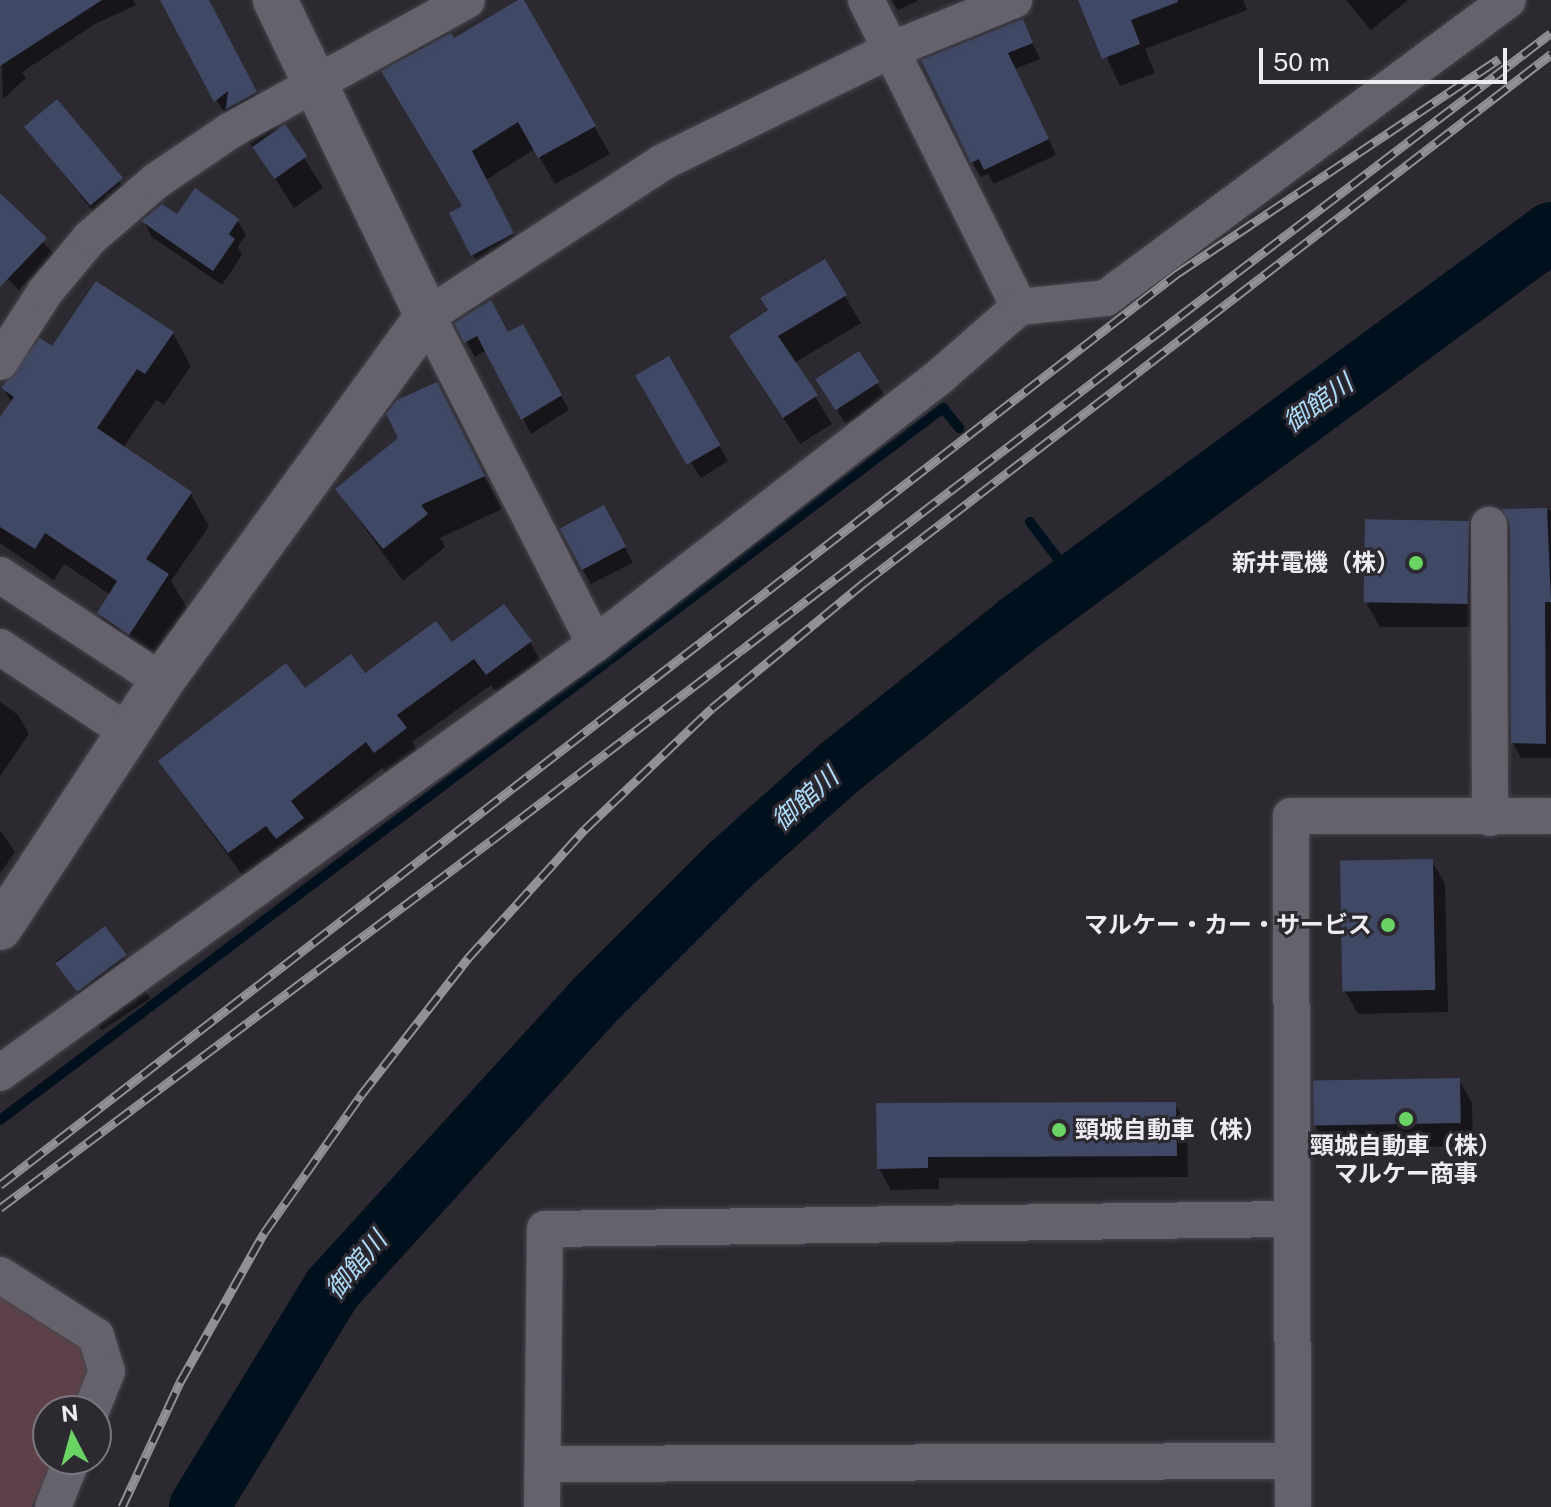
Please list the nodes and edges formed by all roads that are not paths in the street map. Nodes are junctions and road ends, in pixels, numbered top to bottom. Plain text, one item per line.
1 (275, 0) edge
2 (467, 0) edge
3 (866, 0) edge
4 (1014, 0) edge
5 (1508, 0) edge
6 (891, 50) junction
7 (316, 85) junction
8 (1019, 307) junction
9 (427, 316) junction
10 (0, 362) edge
11 (1489, 525) dead end
12 (0, 575) edge
13 (595, 644) junction
14 (0, 647) edge
15 (162, 681) junction
16 (128, 732) junction
17 (1551, 816) edge
18 (1490, 818) junction
19 (0, 928) edge
20 (0, 1073) edge
21 (1291, 1219) junction
22 (0, 1275) edge
23 (97, 1395) edge
24 (1293, 1461) junction
25 (543, 1464) junction
26 (66, 1475) edge
27 (53, 1507) edge
28 (542, 1507) edge
29 (1293, 1507) edge

1 - 7 street
2 - 7 street
3 - 6 street
4 - 6 street
5 - 8 street
6 - 8 street
6 - 9 street
7 - 9 street
7 - 10 street
8 - 13 street
9 - 13 street
9 - 15 street
11 - 18 street
12 - 15 street
13 - 20 street
14 - 16 street
15 - 16 street
16 - 19 street
17 - 18 street
18 - 21 street
21 - 24 street
21 - 25 street
22 - 23 street
24 - 25 street
24 - 29 street
25 - 28 street
26 - 27 street

